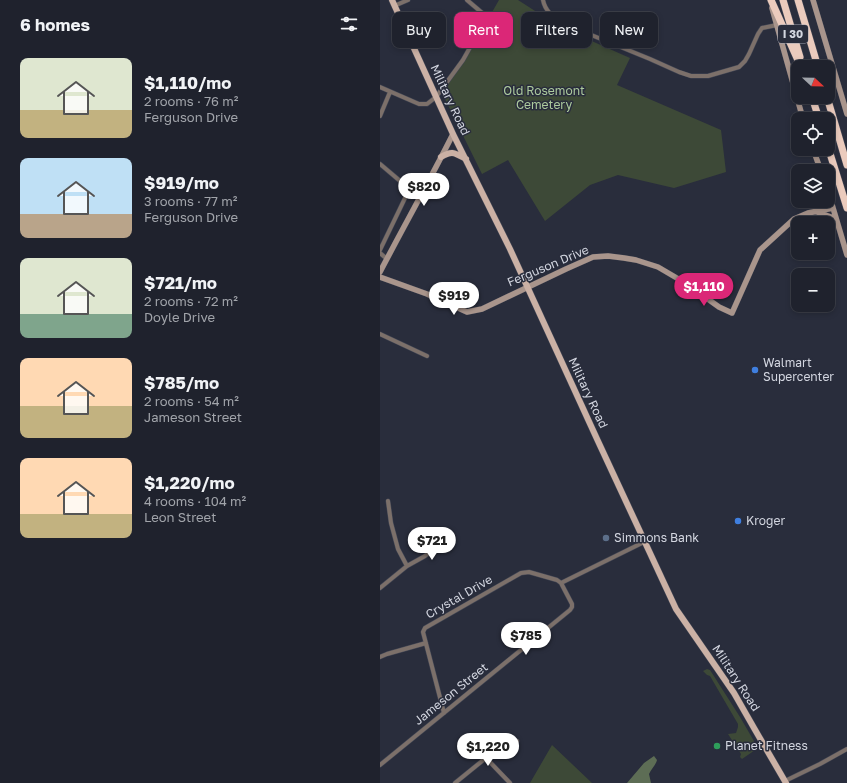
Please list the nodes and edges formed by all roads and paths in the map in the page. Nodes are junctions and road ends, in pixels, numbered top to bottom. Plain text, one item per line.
1 (408, 0) edge
2 (467, 0) edge
3 (543, 0) edge
4 (770, 0) edge
5 (783, 0) edge
6 (798, 0) edge
7 (813, 0) edge
8 (393, 3) edge
9 (776, 24) junction
10 (799, 60) edge
11 (800, 60) edge
12 (816, 60) edge
13 (380, 88) edge
14 (390, 92) junction
15 (436, 97) junction
16 (829, 104) edge
17 (801, 112) edge
18 (847, 114) edge
19 (380, 116) edge
20 (453, 134) junction
21 (831, 156) edge
22 (441, 157) junction
23 (466, 159) junction
24 (380, 164) edge
25 (847, 165) edge
26 (833, 208) joint
27 (847, 208) edge
28 (814, 212) junction
29 (837, 222) junction
30 (380, 251) edge
31 (847, 255) edge
32 (386, 259) junction
33 (380, 272) edge
34 (380, 277) edge
35 (528, 286) junction
36 (380, 334) edge
37 (427, 356) dead end
38 (388, 501) dead end
39 (441, 538) dead end
40 (644, 542) junction
41 (407, 566) junction
42 (561, 583) junction
43 (380, 588) edge
44 (426, 643) junction
45 (380, 657) edge
46 (444, 713) junction
47 (517, 740) dead end
48 (847, 749) edge
49 (486, 758) junction
50 (380, 765) edge
51 (785, 782) edge
52 (455, 783) edge
53 (510, 783) edge

1 - 8 street
2 - 15 street
3 - 9 street
4 - 9 street
4 - 10 highway
5 - 11 highway, I 30
6 - 12 highway, I 30
7 - 18 street
8 - 15 main road, Military Road
9 - 17 street
13 - 14 street
14 - 15 street
14 - 19 street
15 - 20 main road, Military Road
16 - 25 highway
20 - 22 street
20 - 23 main road, Military Road
21 - 27 highway
22 - 23 main road
22 - 32 street
23 - 35 main road, Military Road
24 - 30 street
26 - 28 street, Ferguson Drive
26 - 29 street
28 - 29 street
28 - 35 street, Ferguson Drive
29 - 31 street
30 - 32 street
32 - 33 street
34 - 35 street, Ferguson Drive
35 - 40 main road, Military Road
36 - 37 street
38 - 41 street
39 - 41 street
40 - 42 street
40 - 51 main road, Military Road
41 - 43 street
42 - 44 street, Crystal Drive
42 - 46 street, Jameson Street
44 - 45 street
44 - 46 street, Crystal Drive
46 - 50 street, Jameson Street
47 - 49 street
48 - 51 street
49 - 52 street
49 - 53 street

